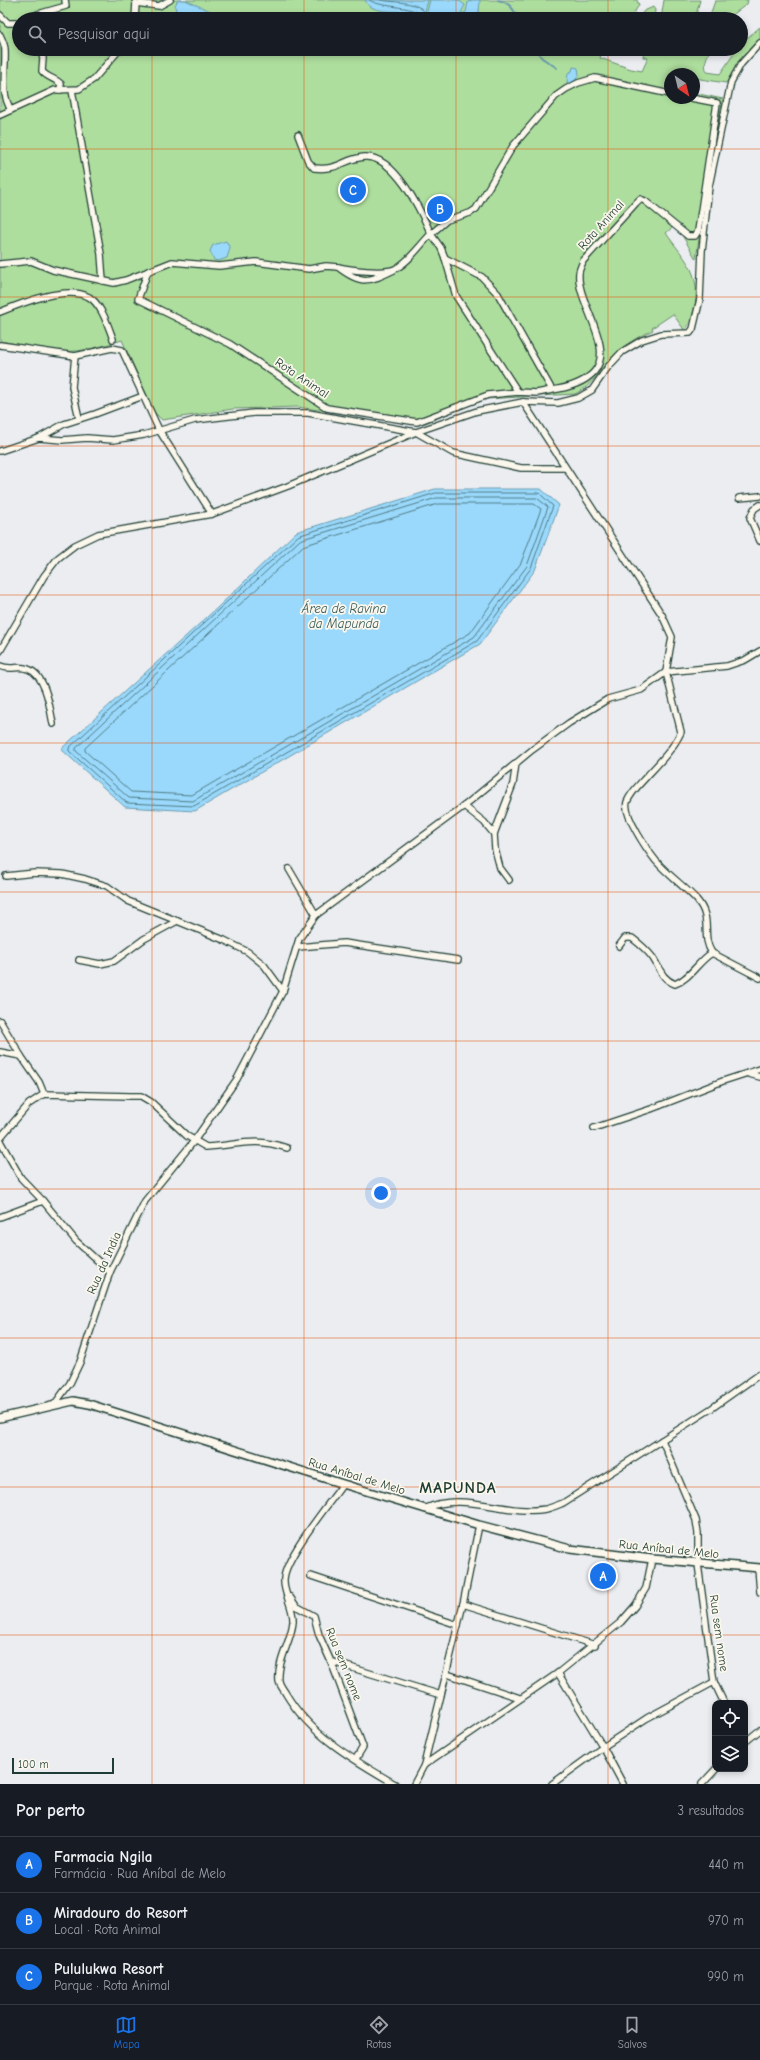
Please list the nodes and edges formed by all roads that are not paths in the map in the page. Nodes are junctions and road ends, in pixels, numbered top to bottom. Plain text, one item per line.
1 (65, 0) edge
2 (170, 0) edge
3 (136, 1) edge
4 (49, 12) edge
5 (135, 12) edge
6 (0, 15) edge
7 (12, 23) edge
8 (0, 35) edge
9 (760, 44) edge
10 (42, 56) edge
11 (114, 56) edge
12 (60, 90) junction
13 (72, 90) junction
14 (664, 93) edge
15 (700, 100) edge
16 (11, 110) junction
17 (0, 115) edge
18 (298, 135) dead end
19 (431, 234) junction
20 (445, 258) junction
21 (0, 264) edge
22 (338, 267) junction
23 (394, 270) junction
24 (148, 271) junction
25 (103, 281) junction
26 (0, 312) edge
27 (113, 339) dead end
28 (0, 345) edge
29 (75, 356) junction
30 (552, 390) junction
31 (518, 392) junction
32 (143, 396) junction
33 (523, 402) junction
34 (79, 418) junction
35 (158, 430) junction
36 (416, 432) junction
37 (39, 438) junction
38 (0, 451) edge
39 (564, 468) junction
40 (760, 496) edge
41 (739, 498) dead end
42 (760, 505) edge
43 (212, 514) junction
44 (760, 541) edge
45 (0, 651) edge
46 (760, 651) edge
47 (0, 666) edge
48 (666, 672) junction
49 (53, 724) dead end
50 (516, 763) junction
51 (464, 806) junction
52 (494, 834) junction
53 (290, 870) dead end
54 (6, 876) dead end
55 (509, 880) dead end
56 (316, 915) junction
57 (177, 921) junction
58 (619, 946) dead end
59 (298, 947) junction
60 (712, 953) junction
61 (79, 960) dead end
62 (458, 960) dead end
63 (760, 978) edge
64 (283, 990) junction
65 (0, 1021) edge
66 (0, 1052) edge
67 (21, 1056) junction
68 (760, 1069) edge
69 (748, 1074) junction
70 (760, 1077) edge
71 (44, 1094) junction
72 (594, 1128) dead end
73 (0, 1138) edge
74 (0, 1141) edge
75 (194, 1141) junction
76 (287, 1148) dead end
77 (43, 1201) junction
78 (0, 1217) edge
79 (110, 1272) junction
80 (760, 1374) edge
81 (54, 1405) junction
82 (0, 1418) edge
83 (662, 1440) junction
84 (343, 1484) junction
85 (424, 1509) junction
86 (479, 1525) junction
87 (652, 1559) junction
88 (698, 1564) junction
89 (759, 1568) edge
90 (311, 1576) dead end
91 (285, 1590) junction
92 (760, 1592) edge
93 (463, 1604) junction
94 (458, 1625) junction
95 (595, 1645) junction
96 (333, 1662) dead end
97 (558, 1673) junction
98 (447, 1674) junction
99 (714, 1682) junction
100 (441, 1695) junction
101 (520, 1698) junction
102 (723, 1700) edge
103 (760, 1730) edge
104 (748, 1740) edge
105 (603, 1747) junction
106 (357, 1757) dead end
107 (424, 1765) junction
108 (713, 1772) edge
109 (394, 1784) edge
110 (414, 1784) edge
111 (552, 1784) edge
112 (623, 1784) edge
113 (702, 1784) edge

1 - 4 street
2 - 3 street
3 - 5 street
6 - 7 street
8 - 16 street
9 - 33 street
10 - 12 street
11 - 13 street
12 - 13 street
12 - 16 street
13 - 25 street
14 - 19 street
15 - 30 street, Rota Animal
16 - 17 street
18 - 19 street
19 - 20 street
19 - 23 street
20 - 30 street
20 - 31 street
21 - 25 street
22 - 23 street
22 - 23 street
22 - 24 street
24 - 25 street
24 - 31 street, Rota Animal
26 - 27 street
28 - 29 street
29 - 32 street
29 - 34 street
30 - 31 street, Rota Animal
32 - 34 street
32 - 35 street
33 - 36 street
33 - 39 street
34 - 37 street
35 - 36 street
35 - 37 street
35 - 43 street
36 - 39 street
36 - 43 street
37 - 38 street
39 - 48 street
40 - 41 street
42 - 44 street
43 - 45 street
46 - 48 street
47 - 49 street
48 - 50 street, Rua da India
48 - 60 street
50 - 51 street, Rua da India
50 - 52 street
51 - 52 street
51 - 56 street, Rua da India
52 - 55 street
53 - 56 street
54 - 57 street
56 - 59 street, Rua da India
57 - 61 street
57 - 64 street
58 - 60 street
59 - 62 street
59 - 64 street, Rua da India
60 - 63 street
64 - 75 street, Rua da India
65 - 67 street
66 - 67 street
67 - 71 street
68 - 69 street
69 - 70 street
69 - 72 street
71 - 73 street
71 - 75 street
74 - 77 street
75 - 76 street
75 - 79 street, Rua da India
77 - 78 street
77 - 79 street
79 - 81 street, Rua da India
80 - 83 street
81 - 82 street, Rua Aníbal de Melo
81 - 84 street, Rua Aníbal de Melo
83 - 85 street
83 - 88 street, Rua sem nome
84 - 85 street, Rua Aníbal de Melo
84 - 91 street
85 - 86 street, Rua Aníbal de Melo
86 - 87 street, Rua Aníbal de Melo
86 - 93 street
87 - 88 street, Rua Aníbal de Melo
87 - 95 street
88 - 89 street, Rua Aníbal de Melo
88 - 99 street, Rua sem nome
89 - 92 street
90 - 94 street
91 - 106 street, Rua sem nome
91 - 109 street
93 - 94 street
93 - 95 street
94 - 98 street
95 - 97 street
96 - 100 street
97 - 101 street
97 - 105 street
98 - 100 street
98 - 101 street
99 - 102 street, Rua sem nome
99 - 105 street
100 - 107 street
101 - 107 street
103 - 104 street
105 - 111 street
105 - 112 street
107 - 110 street
108 - 113 street

